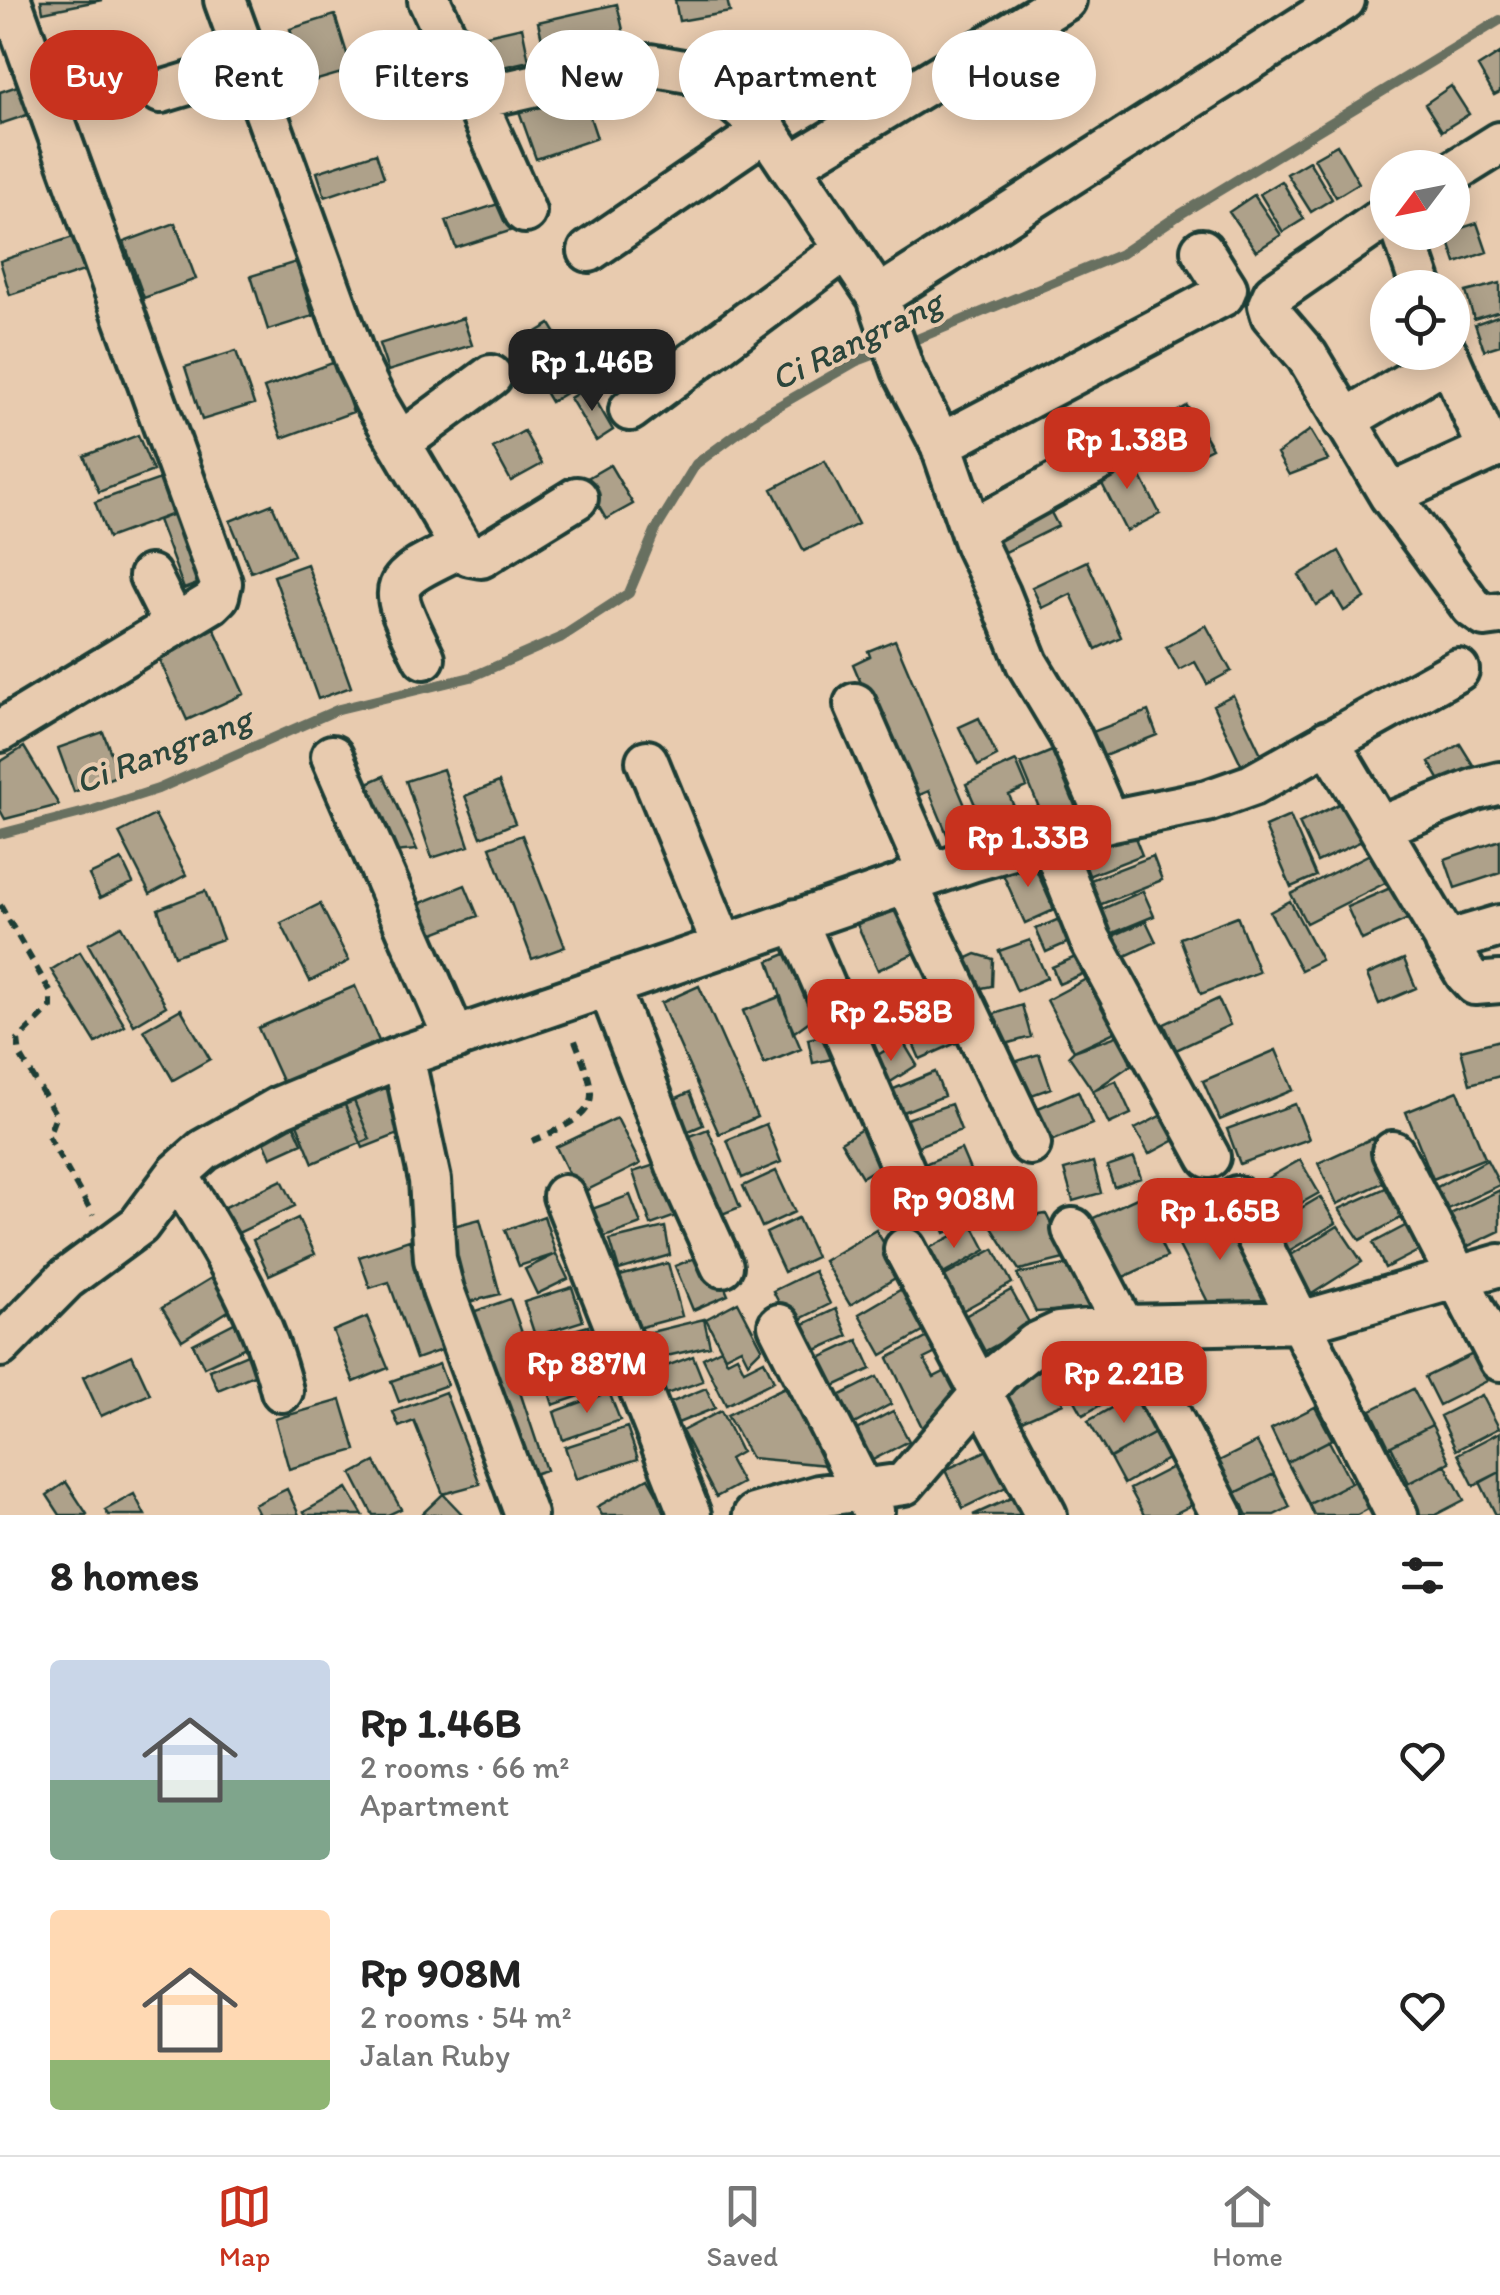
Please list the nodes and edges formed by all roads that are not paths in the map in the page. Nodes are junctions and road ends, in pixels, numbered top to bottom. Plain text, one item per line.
1 (10, 0) edge
2 (225, 0) edge
3 (429, 0) edge
4 (1065, 0) edge
5 (1344, 0) edge
6 (235, 30) edge
7 (443, 30) edge
8 (178, 87) edge
9 (160, 92) dead end
10 (505, 93) edge
11 (268, 120) edge
12 (484, 120) edge
13 (760, 123) junction
14 (1500, 143) edge
15 (1470, 162) edge
16 (792, 165) junction
17 (525, 212) dead end
18 (1370, 227) edge
19 (844, 250) junction
20 (1202, 250) dead end
21 (590, 252) dead end
22 (884, 313) junction
23 (1425, 370) edge
24 (1454, 370) edge
25 (491, 376) dead end
26 (630, 410) dead end
27 (1344, 422) junction
28 (400, 443) junction
29 (942, 444) junction
30 (1494, 448) edge
31 (1103, 458) dead end
32 (1390, 496) junction
33 (577, 498) dead end
34 (971, 531) junction
35 (461, 547) junction
36 (150, 576) dead end
37 (1500, 614) edge
38 (174, 624) junction
39 (424, 658) dead end
40 (1458, 670) dead end
41 (855, 704) dead end
42 (0, 731) edge
43 (1328, 741) junction
44 (332, 756) dead end
45 (647, 762) dead end
46 (1500, 783) edge
47 (1108, 821) junction
48 (1380, 827) junction
49 (1050, 838) junction
50 (918, 878) junction
51 (796, 920) junction
52 (1500, 926) edge
53 (1446, 942) junction
54 (723, 946) junction
55 (1500, 982) edge
56 (609, 987) junction
57 (455, 1039) junction
58 (403, 1056) junction
59 (1030, 1144) dead end
60 (1393, 1152) dead end
61 (1209, 1157) dead end
62 (178, 1174) junction
63 (913, 1192) dead end
64 (564, 1196) dead end
65 (1237, 1197) dead end
66 (1073, 1229) dead end
67 (906, 1248) dead end
68 (1500, 1265) edge
69 (722, 1266) dead end
70 (1460, 1278) junction
71 (1301, 1322) junction
72 (779, 1325) dead end
73 (1126, 1326) junction
74 (0, 1346) edge
75 (1500, 1360) edge
76 (282, 1391) dead end
77 (982, 1392) junction
78 (869, 1503) edge
79 (526, 1515) edge
80 (690, 1515) edge
81 (754, 1515) edge
82 (1046, 1515) edge
83 (1222, 1515) edge
84 (1397, 1515) edge

1 - 38 street
2 - 6 street
3 - 7 street
4 - 16 street
5 - 22 street
8 - 9 street
10 - 13 street
11 - 28 street
12 - 17 street
13 - 16 street
13 - 21 street
14 - 15 street
16 - 19 street
18 - 27 street
19 - 22 street
19 - 26 street
20 - 29 street
22 - 29 street
23 - 27 street
24 - 30 street
25 - 28 street
27 - 32 street
28 - 35 street
29 - 34 street
30 - 32 street
31 - 34 street
32 - 37 street
33 - 35 street
34 - 47 street
35 - 39 street
36 - 38 street
38 - 42 street
40 - 43 street
41 - 50 street
43 - 47 street
43 - 48 street
44 - 57 street
45 - 54 street
46 - 48 street
47 - 49 street
48 - 53 street
49 - 50 street
49 - 61 street
50 - 51 street
50 - 59 street
51 - 54 street
51 - 63 street
52 - 53 street
53 - 55 street
54 - 56 street
56 - 57 street
56 - 69 street
57 - 58 street
58 - 62 street
58 - 79 street
60 - 70 street
62 - 74 street
62 - 76 street
64 - 80 street
65 - 71 street
66 - 73 street
67 - 77 street
68 - 70 street
70 - 71 street
70 - 75 street
71 - 73 street
71 - 84 street
72 - 78 street
73 - 77 street
73 - 83 street
77 - 78 street
77 - 82 street
78 - 81 street

